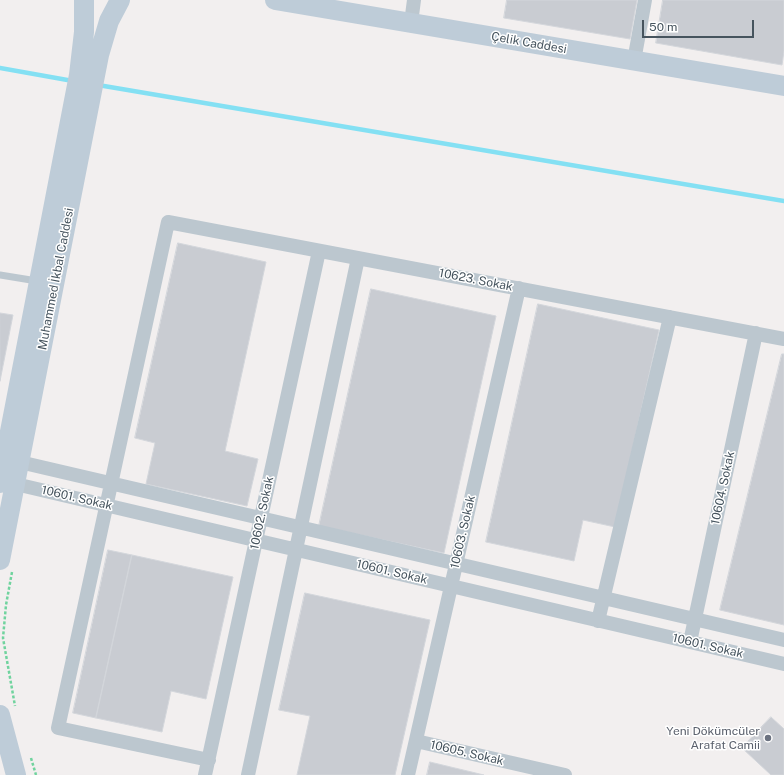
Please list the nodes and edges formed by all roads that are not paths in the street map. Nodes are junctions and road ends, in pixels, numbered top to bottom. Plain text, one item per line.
1 (84, 0) edge
2 (120, 0) edge
3 (274, 0) edge
4 (414, 0) edge
5 (645, 0) edge
6 (411, 23) junction
7 (91, 52) junction
8 (634, 61) junction
9 (784, 86) edge
10 (79, 118) junction
11 (319, 251) junction
12 (358, 258) junction
13 (0, 275) edge
14 (39, 282) junction
15 (519, 288) junction
16 (670, 317) junction
17 (756, 333) junction
18 (784, 338) edge
19 (12, 461) junction
20 (5, 483) edge
21 (112, 484) junction
22 (107, 505) junction
23 (261, 518) junction
24 (301, 528) junction
25 (256, 540) junction
26 (296, 550) junction
27 (0, 560) edge
28 (456, 564) junction
29 (451, 586) junction
30 (603, 598) junction
31 (695, 620) junction
32 (598, 621) junction
33 (784, 640) edge
34 (690, 642) junction
35 (784, 664) edge
36 (0, 715) edge
37 (416, 741) junction
38 (209, 760) junction
39 (16, 775) edge
40 (205, 775) edge
41 (248, 775) edge
42 (408, 775) edge
43 (565, 775) edge

1 - 7 street, Muhammed İkbal Caddesi
2 - 7 street, Muhammed İkbal Caddesi
3 - 6 street, Çelik Caddesi
4 - 6 street
5 - 8 street
6 - 8 street, Çelik Caddesi
7 - 10 street, Muhammed İkbal Caddesi
8 - 9 street, Çelik Caddesi
10 - 14 street, Muhammed İkbal Caddesi
10 - 19 street, Muhammed İkbal Caddesi
11 - 12 street, 10623. Sokak
11 - 21 street, 10623. Sokak
11 - 23 street, 10602. Sokak
12 - 15 street, 10623. Sokak
12 - 24 street
13 - 14 lane
14 - 19 street, Muhammed İkbal Caddesi
15 - 16 street, 10623. Sokak
15 - 28 street, 10603. Sokak
16 - 17 street, 10623. Sokak
16 - 30 street
17 - 18 street, 10623. Sokak
17 - 31 street, 10604. Sokak
19 - 20 street, Muhammed İkbal Caddesi
19 - 21 street, 10601. Sokak
20 - 22 street, 10601. Sokak
20 - 27 street, Muhammed İkbal Caddesi
21 - 22 street
21 - 23 street, 10601. Sokak
22 - 25 street, 10601. Sokak
22 - 38 street
23 - 24 street, 10601. Sokak
23 - 25 street, 10602. Sokak
24 - 26 street
24 - 28 street, 10601. Sokak
25 - 26 street, 10601. Sokak
25 - 38 street, 10602. Sokak
26 - 29 street, 10601. Sokak
26 - 41 street
28 - 29 street, 10603. Sokak
28 - 30 street, 10601. Sokak
29 - 32 street, 10601. Sokak
29 - 37 street, 10603. Sokak
30 - 31 street, 10601. Sokak
30 - 32 street
31 - 33 street, 10601. Sokak
31 - 34 street, 10604. Sokak
32 - 34 street, 10601. Sokak
34 - 35 street, 10601. Sokak
36 - 39 street
37 - 42 street, 10603. Sokak
37 - 43 street, 10605. Sokak
38 - 40 street, 10602. Sokak

